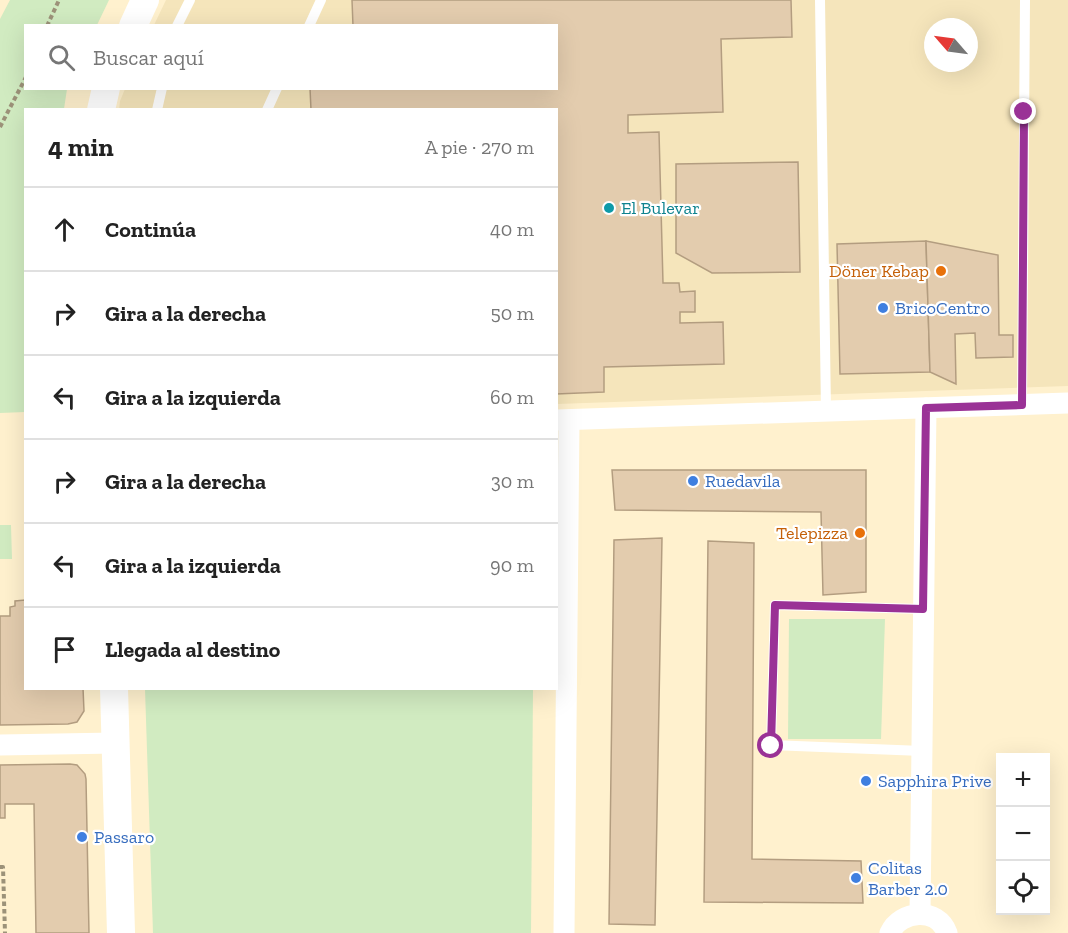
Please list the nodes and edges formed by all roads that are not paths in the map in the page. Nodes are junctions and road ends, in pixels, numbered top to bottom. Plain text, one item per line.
1 (145, 0) edge
2 (190, 0) edge
3 (321, 0) edge
4 (819, 0) edge
5 (1025, 0) edge
6 (134, 24) edge
7 (178, 24) edge
8 (310, 24) edge
9 (106, 90) edge
10 (162, 90) edge
11 (276, 90) edge
12 (101, 108) edge
13 (157, 108) edge
14 (268, 108) edge
15 (1068, 404) edge
16 (1022, 405) junction
17 (926, 408) junction
18 (826, 411) junction
19 (563, 420) edge
20 (923, 609) junction
21 (114, 690) edge
22 (115, 743) junction
23 (0, 745) edge
24 (922, 751) junction
25 (920, 914) junction
26 (121, 933) edge
27 (564, 933) edge
28 (890, 933) edge
29 (947, 933) edge

1 - 6 street
2 - 7 lane
3 - 8 lane
4 - 18 lane
5 - 16 lane
9 - 12 street
10 - 13 lane
11 - 14 lane
15 - 16 street
16 - 17 street
17 - 18 street
17 - 20 street
18 - 19 street
19 - 27 street
20 - 24 street
20 - 24 lane
21 - 22 street
22 - 23 street
22 - 26 street
24 - 25 street
25 - 28 street
25 - 29 street

